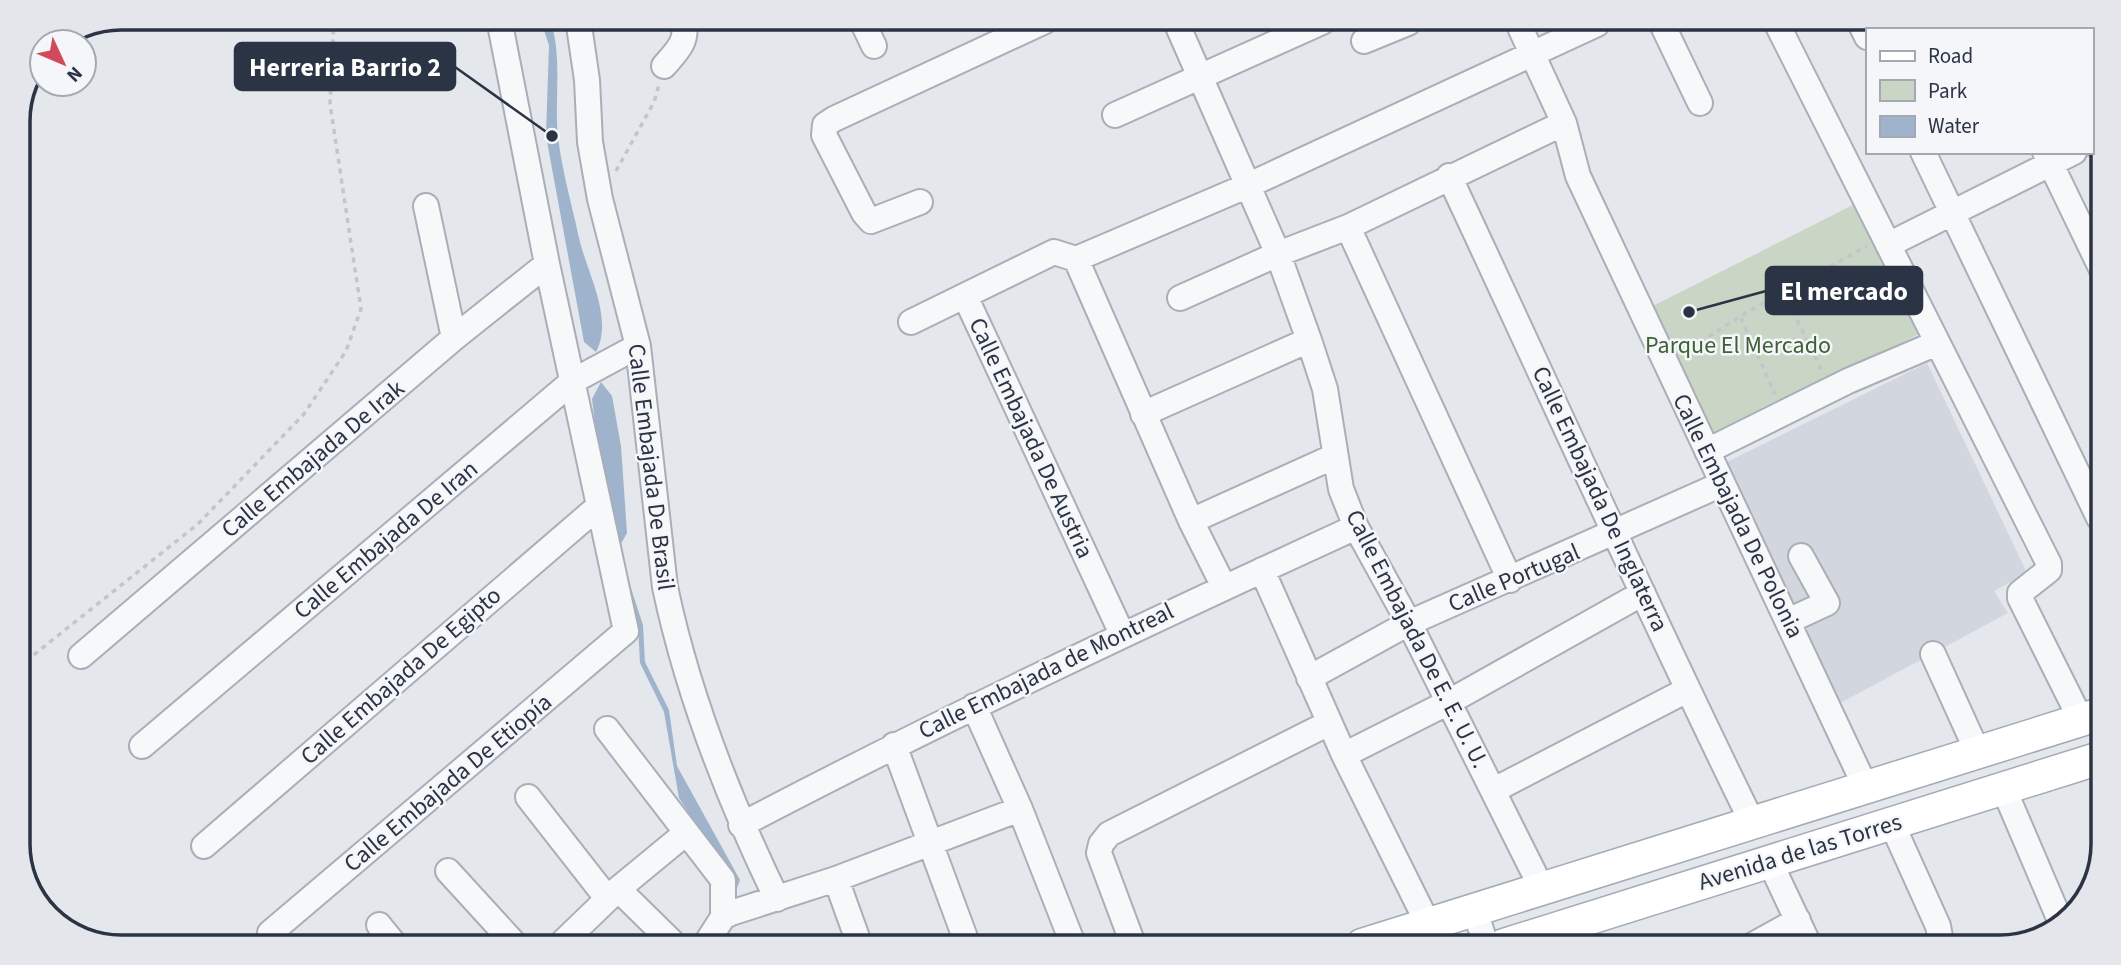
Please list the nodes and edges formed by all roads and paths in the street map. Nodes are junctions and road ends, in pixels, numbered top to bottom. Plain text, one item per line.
1 (333, 30) edge
2 (501, 30) edge
3 (580, 30) edge
4 (686, 30) edge
5 (866, 30) edge
6 (1026, 30) edge
7 (1180, 30) edge
8 (1306, 30) edge
9 (1391, 30) edge
10 (1521, 30) edge
11 (1584, 30) edge
12 (1665, 30) edge
13 (1780, 30) edge
14 (1364, 41) dead end
15 (874, 46) dead end
16 (1532, 53) junction
17 (664, 66) joint
18 (1202, 76) junction
19 (1700, 103) dead end
20 (1115, 115) dead end
21 (1564, 123) junction
22 (1924, 154) edge
23 (2065, 154) edge
24 (2048, 158) edge
25 (1449, 176) junction
26 (1248, 185) junction
27 (600, 199) junction
28 (920, 202) dead end
29 (426, 206) dead end
30 (1952, 212) junction
31 (1348, 227) junction
32 (1885, 241) junction
33 (2091, 247) edge
34 (1278, 254) junction
35 (1076, 259) junction
36 (547, 264) junction
37 (1784, 293) junction
38 (965, 296) junction
39 (1180, 298) dead end
40 (1741, 318) junction
41 (911, 322) dead end
42 (454, 338) junction
43 (1309, 340) junction
44 (1937, 342) junction
45 (638, 346) junction
46 (1668, 370) junction
47 (573, 381) junction
48 (1830, 389) junction
49 (1782, 412) junction
50 (1143, 414) junction
51 (1707, 451) junction
52 (1335, 456) junction
53 (1722, 484) junction
54 (2091, 501) edge
55 (598, 506) junction
56 (1191, 521) junction
57 (1356, 527) junction
58 (1617, 533) junction
59 (1801, 556) dead end
60 (1262, 570) junction
61 (1510, 580) junction
62 (1224, 587) junction
63 (1643, 593) junction
64 (1788, 621) junction
65 (1409, 623) junction
66 (1122, 634) junction
67 (1933, 654) dead end
68 (81, 656) dead end
69 (30, 658) edge
70 (1309, 678) junction
71 (1687, 690) junction
72 (1447, 703) junction
73 (974, 706) junction
74 (2089, 718) edge
75 (1329, 723) junction
76 (607, 729) dead end
77 (894, 745) junction
78 (142, 746) dead end
79 (1978, 753) junction
80 (1343, 755) junction
81 (2091, 761) edge
82 (1865, 786) junction
83 (2003, 787) junction
84 (1494, 790) junction
85 (528, 797) dead end
86 (1020, 809) junction
87 (1752, 822) junction
88 (1892, 824) junction
89 (741, 825) junction
90 (686, 833) junction
91 (930, 843) junction
92 (204, 846) dead end
93 (1769, 860) junction
94 (448, 871) dead end
95 (836, 879) junction
96 (1542, 887) junction
97 (612, 893) junction
98 (778, 899) junction
99 (1475, 911) junction
100 (733, 913) junction
101 (2058, 915) edge
102 (1797, 920) junction
103 (1428, 924) junction
104 (270, 933) dead end
105 (507, 935) edge
106 (570, 935) edge
107 (663, 935) edge
108 (713, 935) edge
109 (856, 935) edge
110 (964, 935) edge
111 (1069, 935) edge
112 (1130, 935) edge
113 (1393, 935) edge
114 (1483, 935) edge
115 (1544, 935) edge
116 (1770, 935) edge
117 (1804, 935) edge
118 (1940, 935) edge

1 - 69 path
2 - 36 street
3 - 27 street, Calle Embajada De Brasil
4 - 17 street
5 - 15 street
6 - 28 street
7 - 18 street, Calle Embajada De E. E. U. U.
8 - 18 street
9 - 14 street
10 - 16 street, Calle Embajada De Polonia
11 - 16 street, Calle Embajada De Austria
12 - 19 street
13 - 32 street
16 - 21 street, Calle Embajada De Polonia
16 - 26 street, Calle Embajada De Austria
17 - 27 path
18 - 20 street
18 - 26 street, Calle Embajada De E. E. U. U.
21 - 25 street
21 - 46 street, Calle Embajada De Polonia
22 - 30 street
23 - 24 street
24 - 30 street
24 - 33 street
25 - 31 street
25 - 58 street, Calle Embajada De Inglaterra
26 - 34 street, Calle Embajada De E. E. U. U.
26 - 35 street, Calle Embajada De Austria
27 - 45 street, Calle Embajada De Brasil
29 - 42 street
30 - 32 street
30 - 54 street
31 - 34 street
31 - 61 street
32 - 37 path
32 - 44 street
34 - 39 street
34 - 43 street, Calle Embajada De E. E. U. U.
35 - 38 street, Calle Embajada De Austria
35 - 50 street
36 - 42 street, Calle Embajada De Irak
36 - 47 street
37 - 40 path
37 - 48 path
38 - 41 street
38 - 66 street, Calle Embajada De Austria
40 - 46 path
40 - 49 path
42 - 68 street, Calle Embajada De Irak
43 - 50 street
43 - 52 street, Calle Embajada De E. E. U. U.
44 - 48 street
44 - 74 street
45 - 47 street, Calle Embajada De Iran
45 - 89 street, Calle Embajada De Brasil
46 - 51 street, Calle Embajada De Polonia
47 - 55 street
47 - 78 street, Calle Embajada De Iran
48 - 49 street
49 - 51 street
50 - 56 street
51 - 53 street, Calle Embajada De Polonia
52 - 56 street
52 - 57 street, Calle Embajada De E. E. U. U.
53 - 58 street, Calle Portugal
53 - 64 street, Calle Embajada De Polonia
55 - 92 street, Calle Embajada De Egipto
55 - 104 street, Calle Embajada De Etiopía
56 - 62 street
57 - 60 street, Calle Embajada de Montreal
57 - 65 street, Calle Embajada De E. E. U. U.
58 - 61 street, Calle Portugal
58 - 63 street, Calle Embajada De Inglaterra
59 - 64 street
60 - 62 street, Calle Embajada de Montreal
60 - 70 street
61 - 65 street, Calle Portugal
62 - 66 street, Calle Embajada de Montreal
63 - 71 street, Calle Embajada De Inglaterra
63 - 72 street
64 - 82 street, Calle Embajada De Polonia
65 - 70 street, Calle Portugal
65 - 72 street, Calle Embajada De E. E. U. U.
66 - 73 street, Calle Embajada de Montreal
67 - 79 street
70 - 75 street
71 - 84 street
71 - 87 street, Calle Embajada De Inglaterra
72 - 80 street
72 - 84 street, Calle Embajada De E. E. U. U.
73 - 77 street, Calle Embajada de Montreal
73 - 86 street
74 - 79 main road
75 - 80 street
75 - 112 street
76 - 90 street
77 - 89 street, Calle Embajada de Montreal
77 - 91 street
79 - 82 main road
80 - 103 street
81 - 83 main road, Avenida de las Torres
82 - 87 main road
83 - 88 main road, Avenida de las Torres
83 - 101 street
84 - 96 street, Calle Embajada De E. E. U. U.
85 - 97 street
86 - 91 street
86 - 111 street
87 - 96 main road
88 - 93 main road, Avenida de las Torres
88 - 118 street
89 - 98 street, Calle Embajada De Brasil
90 - 97 street
90 - 100 street
91 - 95 street
91 - 110 street
93 - 102 street
93 - 115 main road, Avenida de las Torres
94 - 105 street
95 - 98 street
95 - 109 street
96 - 99 main road
97 - 106 street
97 - 107 street
98 - 100 street
99 - 103 main road
99 - 114 street
100 - 108 street
102 - 116 street
102 - 117 street
103 - 113 main road

